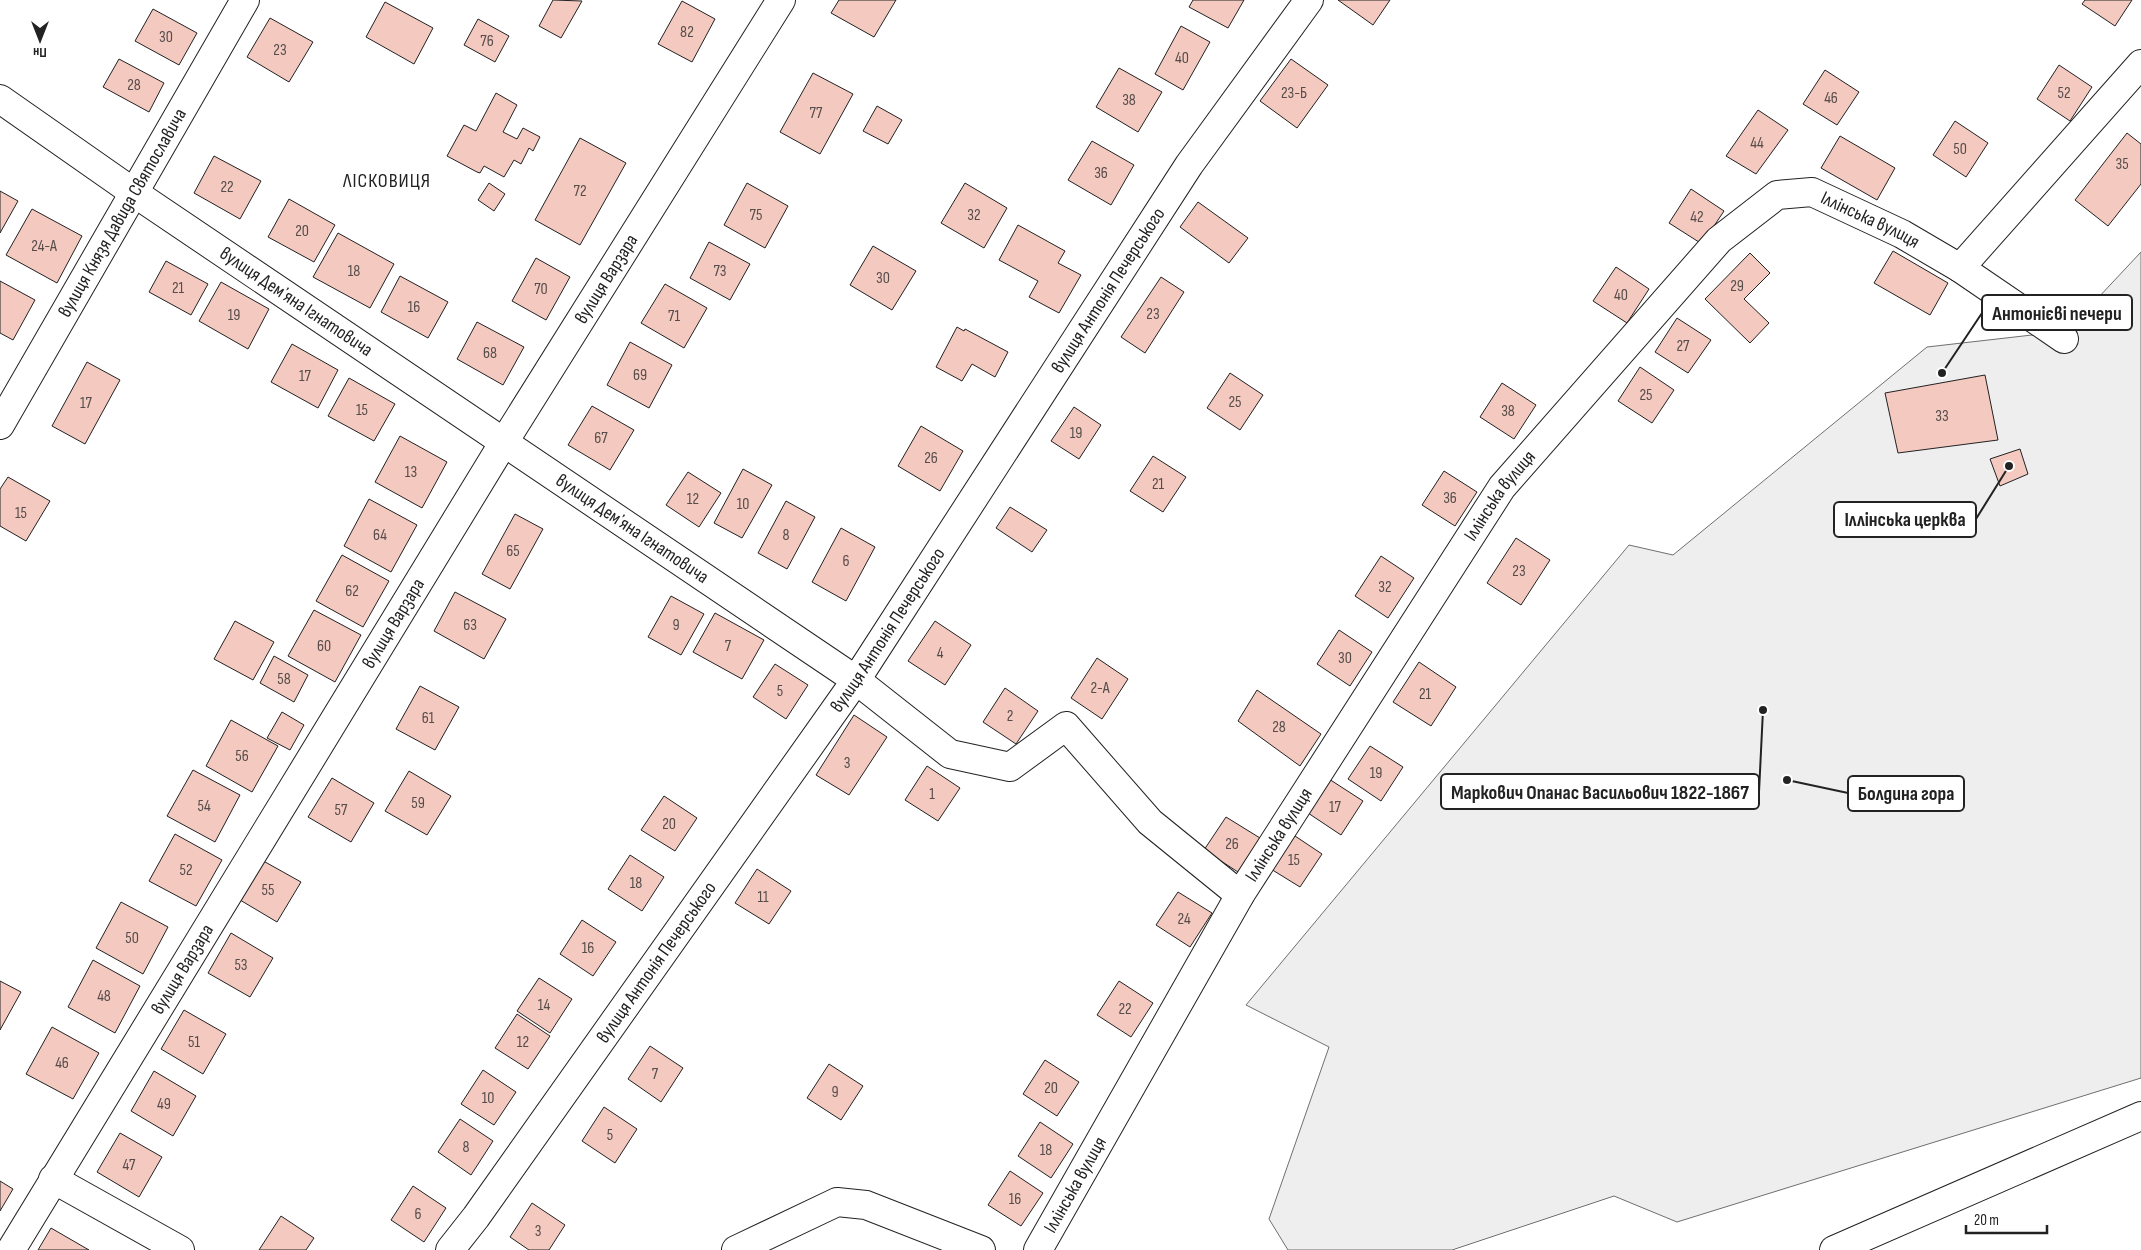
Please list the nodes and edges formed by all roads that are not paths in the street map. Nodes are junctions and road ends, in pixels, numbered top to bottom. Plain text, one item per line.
1 (245, 0) edge
2 (781, 0) edge
3 (1309, 0) edge
4 (2141, 64) edge
5 (0, 99) edge
6 (133, 192) junction
7 (1960, 268) junction
8 (2064, 339) dead end
9 (0, 425) edge
10 (504, 442) junction
11 (856, 680) junction
12 (1240, 895) junction
13 (2141, 1116) edge
14 (53, 1179) junction
15 (11, 1250) edge
16 (180, 1250) edge
17 (450, 1250) edge
18 (736, 1250) edge
19 (981, 1250) edge
20 (1038, 1250) edge
21 (1834, 1250) edge

1 - 6 street, вулиця Князя Давида Святославича
2 - 10 street, вулиця Варзара
3 - 11 street, вулиця Антонія Печерського
4 - 7 street
5 - 6 street, вулиця Демʼяна Ігнатовича
6 - 9 street, вулиця Князя Давида Святославича
6 - 10 street, вулиця Демʼяна Ігнатовича
7 - 8 street, Іллінська вулиця
7 - 12 street, Іллінська вулиця
10 - 11 street, вулиця Демʼяна Ігнатовича
10 - 14 street, вулиця Варзара
11 - 12 street, вулиця Демʼяна Ігнатовича
11 - 17 street, вулиця Антонія Печерського
12 - 20 street, Іллінська вулиця
13 - 21 street
14 - 15 street, вулиця Варзара
14 - 16 street
18 - 19 street

